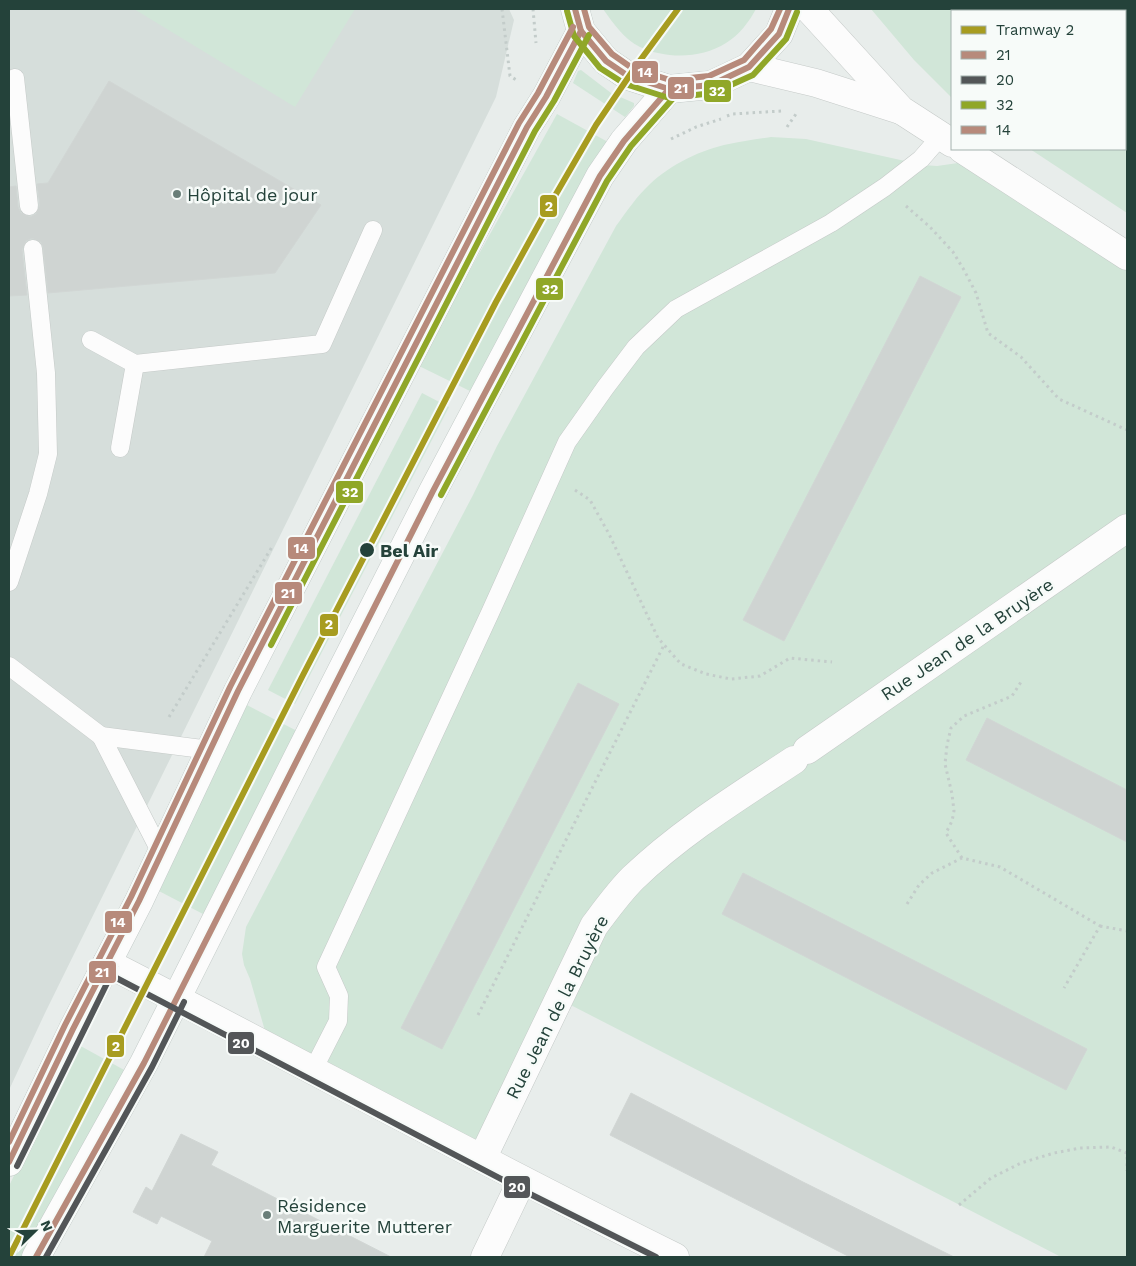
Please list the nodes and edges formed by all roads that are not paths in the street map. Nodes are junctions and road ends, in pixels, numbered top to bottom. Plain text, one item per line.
1 (789, 9) edge
2 (809, 9) edge
3 (578, 20) edge
4 (749, 67) junction
5 (16, 78) dead end
6 (669, 89) junction
7 (901, 110) junction
8 (951, 139) edge
9 (954, 150) edge
10 (968, 150) edge
11 (29, 206) dead end
12 (373, 230) dead end
13 (33, 249) dead end
14 (1127, 256) edge
15 (91, 340) dead end
16 (135, 364) junction
17 (120, 448) dead end
18 (1127, 528) edge
19 (9, 582) edge
20 (9, 666) edge
21 (101, 736) junction
22 (210, 750) junction
23 (161, 852) junction
24 (107, 963) junction
25 (176, 998) junction
26 (313, 1070) junction
27 (482, 1159) junction
28 (9, 1162) edge
29 (522, 1180) junction
30 (36, 1257) edge
31 (485, 1257) edge
32 (675, 1257) edge

1 - 4 main road
2 - 7 main road
3 - 6 main road
3 - 22 main road
4 - 6 main road
4 - 7 main road
5 - 11 lane
6 - 25 main road
7 - 8 main road
9 - 26 lane
10 - 14 main road
12 - 16 lane
13 - 19 lane
15 - 16 lane
16 - 17 lane
18 - 27 main road, Rue Jean de la Bruyère
20 - 21 lane
21 - 22 lane
21 - 23 lane
22 - 23 main road
23 - 24 main road
24 - 25 main road
24 - 28 main road
25 - 26 main road
25 - 30 main road
26 - 27 main road
27 - 29 main road
29 - 31 main road
29 - 32 main road

